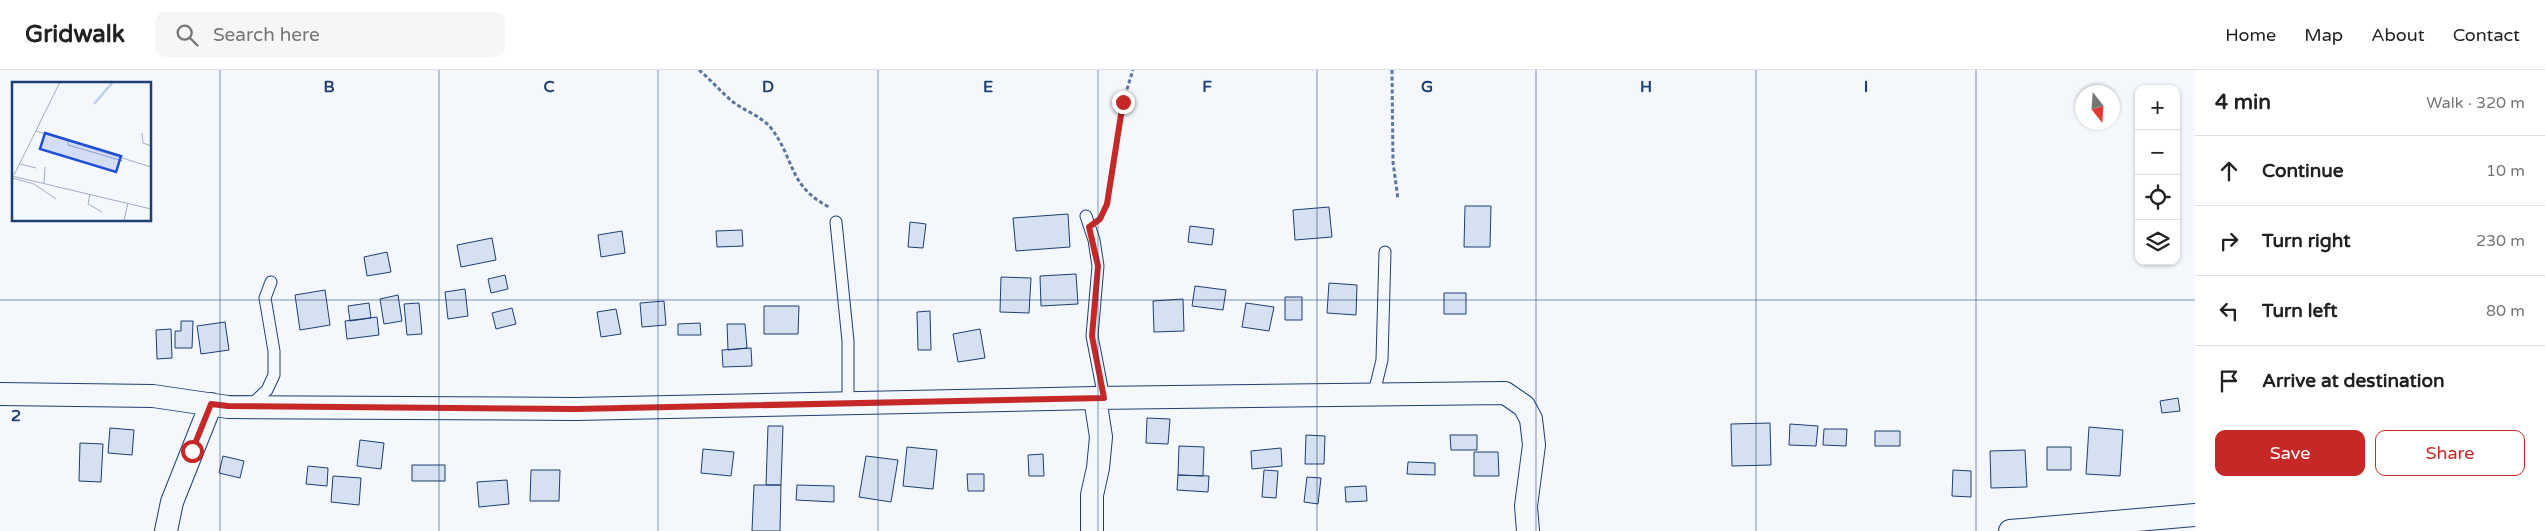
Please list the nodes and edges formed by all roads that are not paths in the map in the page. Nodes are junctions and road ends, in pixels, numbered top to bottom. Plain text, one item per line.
1 (1088, 221) road end
2 (836, 222) road end
3 (1385, 252) dead end
4 (271, 282) dead end
5 (1374, 393) junction
6 (0, 394) edge
7 (1100, 398) junction
8 (211, 404) junction
9 (848, 404) junction
10 (250, 407) junction
11 (2195, 515) edge
12 (166, 531) edge
13 (1092, 531) edge
14 (1528, 531) edge
15 (2010, 531) edge

1 - 7 lane
2 - 9 lane
3 - 5 lane
4 - 10 lane
5 - 7 street
5 - 14 street
6 - 8 street
7 - 9 street
7 - 13 street
8 - 10 street
8 - 12 street
9 - 10 street
11 - 15 street

